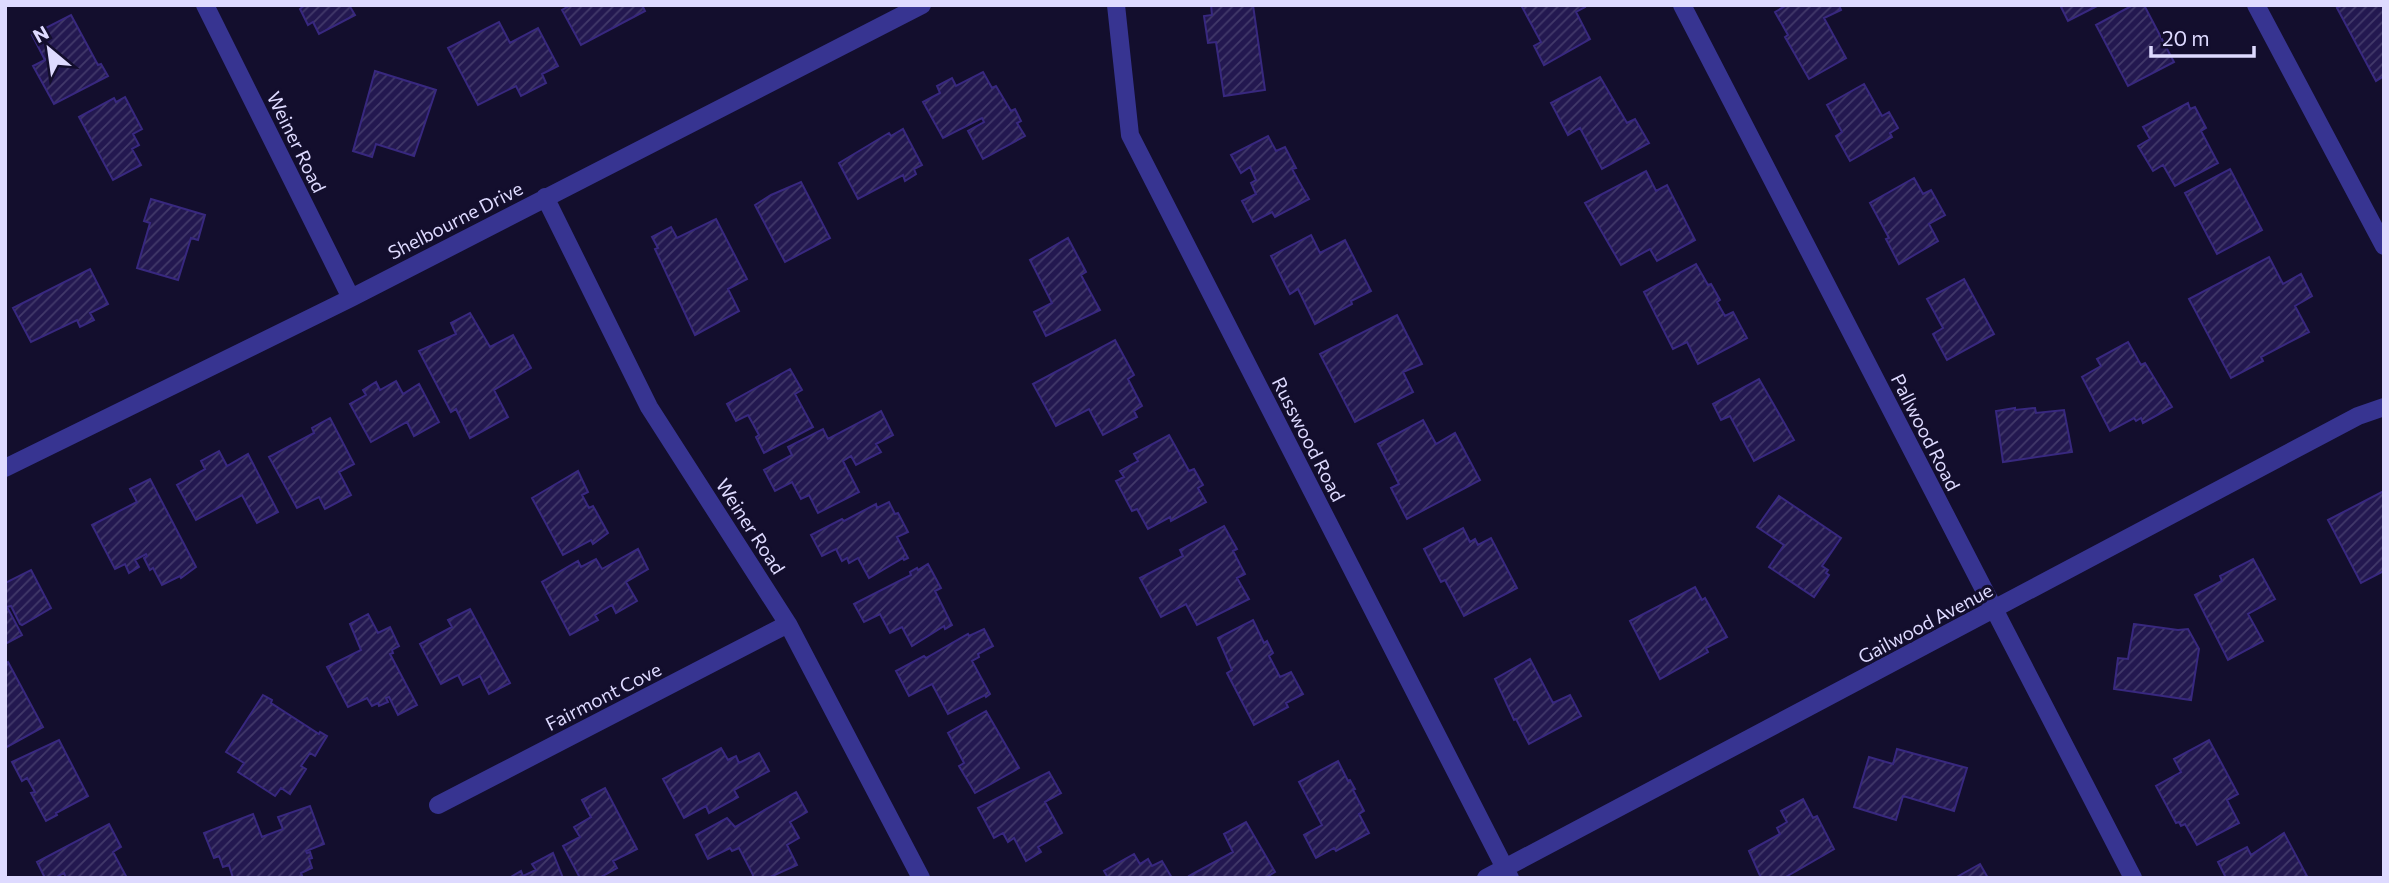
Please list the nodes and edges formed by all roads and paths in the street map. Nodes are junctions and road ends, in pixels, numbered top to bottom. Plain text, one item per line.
1 (205, 5) edge
2 (922, 5) edge
3 (1116, 5) edge
4 (1682, 5) edge
5 (2256, 5) edge
6 (545, 197) junction
7 (2384, 246) edge
8 (351, 298) junction
9 (2384, 407) edge
10 (5, 468) edge
11 (1994, 610) junction
12 (788, 624) junction
13 (438, 805) dead end
14 (1507, 873) edge
15 (921, 878) edge
16 (1486, 878) edge
17 (2133, 878) edge

1 - 8 street, Weiner Road
2 - 6 street, Shelbourne Drive
3 - 14 street, Russwood Road
4 - 11 street, Pallwood Road
5 - 7 street
6 - 8 street, Shelbourne Drive
6 - 12 street, Weiner Road
8 - 10 street, Shelbourne Drive
9 - 11 street, Gailwood Avenue
11 - 14 street, Gailwood Avenue
11 - 17 street, Pallwood Road
12 - 13 street, Fairmont Cove
12 - 15 street, Weiner Road
14 - 16 street, Gailwood Avenue

